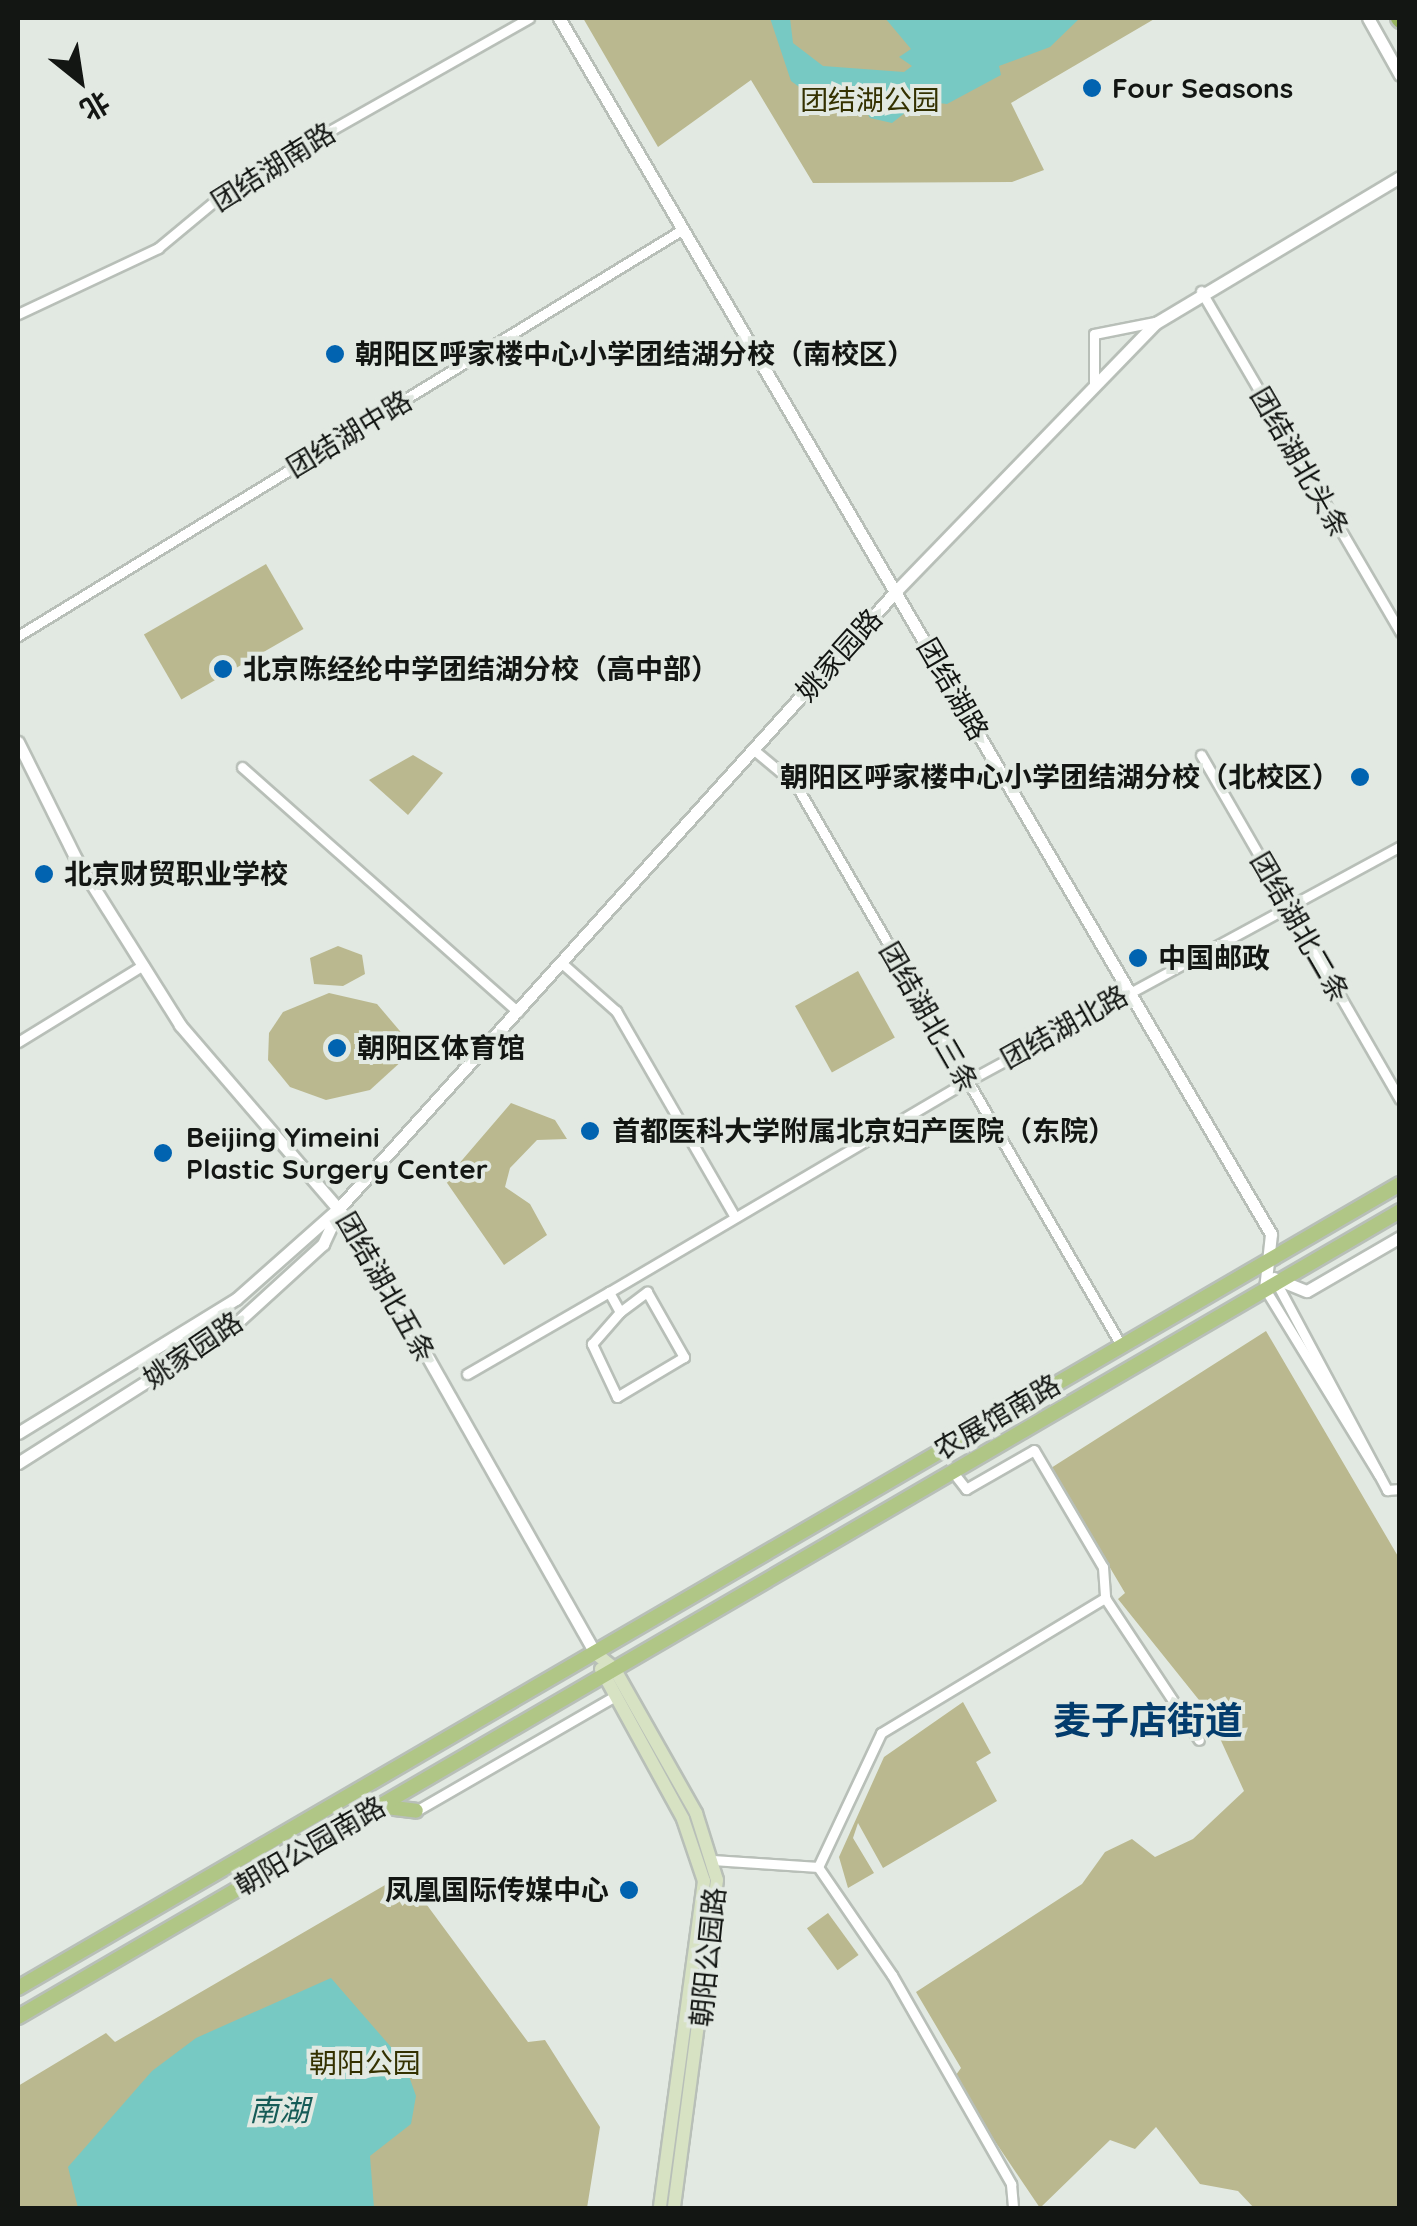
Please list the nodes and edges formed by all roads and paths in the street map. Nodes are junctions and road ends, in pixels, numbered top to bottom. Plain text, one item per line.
1 (529, 18) edge
2 (559, 18) edge
3 (1368, 18) edge
4 (1400, 75) edge
5 (1400, 177) edge
6 (680, 231) junction
7 (1202, 291) junction
8 (18, 314) edge
9 (1159, 321) junction
10 (1094, 385) junction
11 (896, 591) junction
12 (1400, 632) edge
13 (18, 636) edge
14 (18, 742) edge
15 (754, 750) junction
16 (1202, 755) dead end
17 (242, 767) dead end
18 (1400, 846) edge
19 (1287, 906) junction
20 (563, 964) junction
21 (142, 965) junction
22 (1130, 990) junction
23 (518, 1012) junction
24 (18, 1042) edge
25 (966, 1082) junction
26 (1400, 1099) edge
27 (1400, 1184) edge
28 (340, 1207) junction
29 (1400, 1211) edge
30 (734, 1215) junction
31 (1400, 1237) edge
32 (1266, 1261) junction
33 (1271, 1286) junction
34 (609, 1292) junction
35 (620, 1312) junction
36 (1121, 1345) junction
37 (467, 1374) dead end
38 (18, 1433) edge
39 (18, 1463) edge
40 (952, 1472) junction
41 (1400, 1489) edge
42 (1105, 1598) junction
43 (594, 1652) junction
44 (608, 1671) junction
45 (616, 1696) junction
46 (1199, 1740) dead end
47 (377, 1806) junction
48 (416, 1811) joint
49 (713, 1860) junction
50 (818, 1867) junction
51 (18, 1988) edge
52 (18, 2017) edge
53 (660, 2208) edge
54 (674, 2208) edge
55 (1013, 2208) edge

1 - 8 street, 团结湖南路
2 - 6 street, 团结湖路
3 - 4 street
5 - 7 street, 姚家园路
6 - 11 street, 团结湖路
6 - 13 street, 团结湖中路
7 - 9 street, 姚家园路
7 - 12 street, 团结湖北头条
9 - 10 street, 姚家园路
9 - 10 street
10 - 11 street, 姚家园路
11 - 15 street, 姚家园路
11 - 22 street, 团结湖路
14 - 21 street, 团结湖北五条
15 - 20 street, 姚家园路
15 - 25 street, 团结湖北三条
16 - 19 street, 团结湖北二条
17 - 23 street
18 - 19 street, 团结湖北路
19 - 22 street, 团结湖北路
19 - 26 street, 团结湖北二条
20 - 23 street, 姚家园路
20 - 30 street
21 - 24 street
21 - 28 street, 团结湖北五条
22 - 25 street, 团结湖北路
22 - 32 street, 团结湖路
23 - 28 street, 姚家园路
25 - 30 street, 团结湖北路
25 - 36 street, 团结湖北三条
27 - 32 main road, 农展馆南路
28 - 38 street, 姚家园路
28 - 39 street, 姚家园路
28 - 43 street, 团结湖北五条
29 - 33 main road, 农展馆南路
30 - 34 street, 团结湖北路
31 - 33 street
32 - 33 street, 团结湖路
32 - 36 main road, 农展馆南路
33 - 40 main road, 农展馆南路
33 - 41 street
34 - 35 street
34 - 37 street, 团结湖北路
35 - 35 street
36 - 43 main road, 农展馆南路
40 - 42 street
40 - 44 main road, 农展馆南路
42 - 46 street
42 - 50 street
43 - 44 main road
43 - 51 main road, 朝阳公园南路
44 - 45 main road, 朝阳公园路
44 - 47 main road, 朝阳公园南路
44 - 49 main road, 朝阳公园路
45 - 48 street
45 - 53 main road, 朝阳公园路
47 - 48 main road
47 - 52 main road, 朝阳公园南路
49 - 50 street
49 - 54 main road, 朝阳公园路
50 - 55 street

